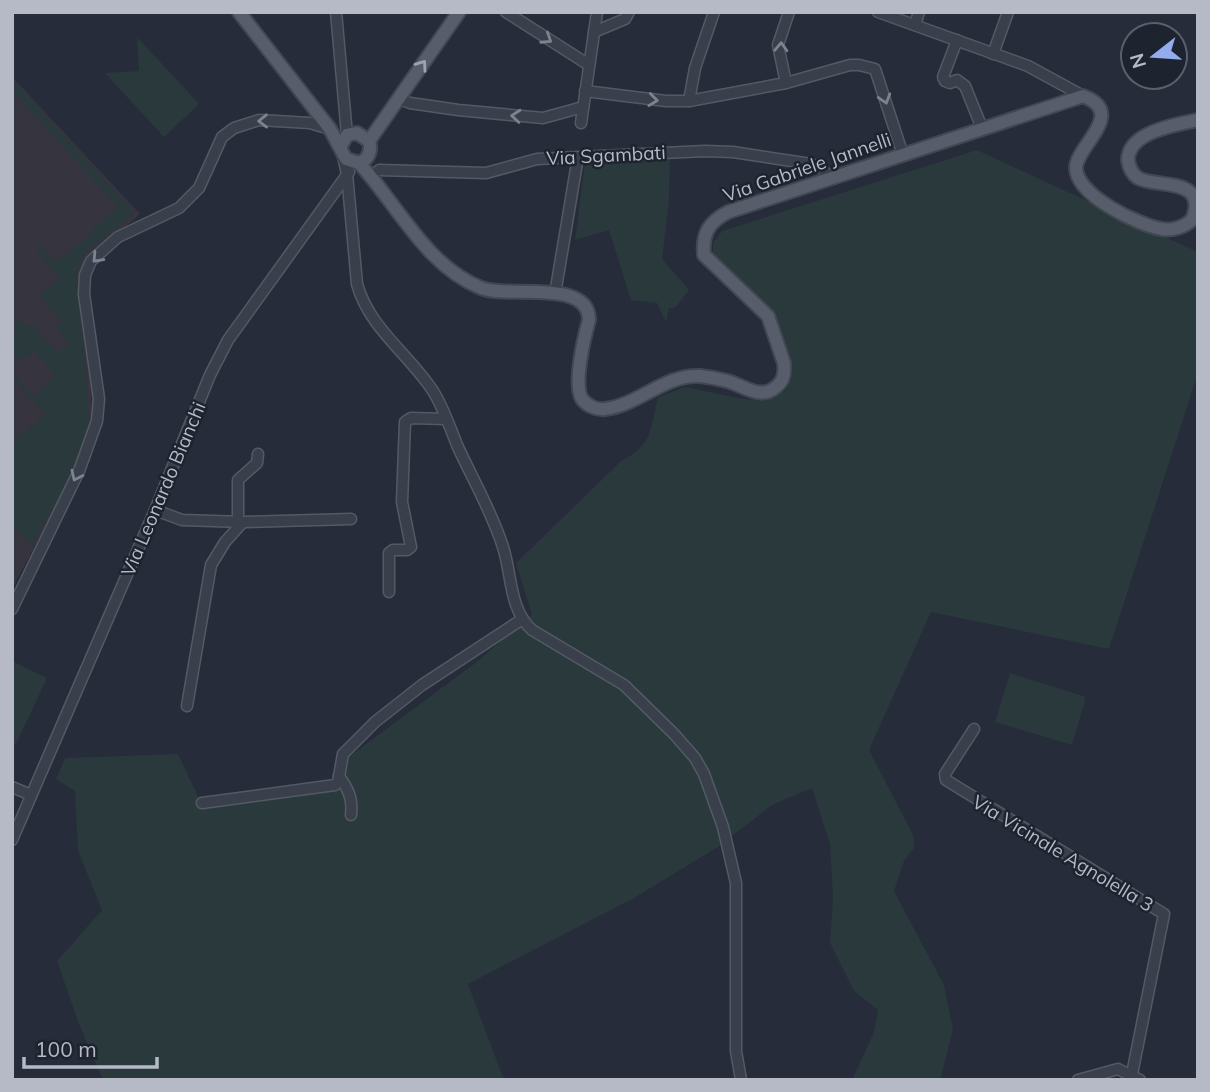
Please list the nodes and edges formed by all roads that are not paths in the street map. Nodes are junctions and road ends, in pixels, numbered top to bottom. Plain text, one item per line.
1 (239, 12) edge
2 (337, 12) edge
3 (459, 12) edge
4 (506, 12) edge
5 (597, 12) edge
6 (629, 12) edge
7 (714, 12) edge
8 (789, 12) edge
9 (878, 12) edge
10 (919, 12) edge
11 (1008, 12) edge
12 (915, 25) junction
13 (594, 32) junction
14 (957, 40) junction
15 (993, 54) junction
16 (589, 65) junction
17 (786, 83) junction
18 (585, 91) junction
19 (1083, 96) junction
20 (399, 99) junction
21 (689, 102) junction
22 (583, 107) junction
23 (1198, 120) edge
24 (581, 123) dead end
25 (982, 128) junction
26 (330, 129) junction
27 (369, 141) junction
28 (344, 145) junction
29 (902, 155) junction
30 (361, 161) junction
31 (577, 163) dead end
32 (347, 174) junction
33 (376, 175) junction
34 (830, 177) junction
35 (555, 294) junction
36 (446, 419) junction
37 (258, 454) dead end
38 (155, 510) junction
39 (351, 519) dead end
40 (241, 521) junction
41 (389, 592) dead end
42 (12, 609) edge
43 (521, 620) junction
44 (187, 706) dead end
45 (974, 729) dead end
46 (339, 776) junction
47 (12, 787) edge
48 (30, 795) junction
49 (202, 803) dead end
50 (351, 815) dead end
51 (12, 840) edge
52 (1136, 1077) edge
53 (741, 1080) edge
54 (1077, 1080) edge

1 - 26 main road
2 - 28 street
20 -> 3 main road
4 -> 16 street
5 - 13 street
6 - 13 street
7 - 21 street
17 -> 8 street
9 - 12 street
10 - 12 street
11 - 15 street
12 - 14 street
13 - 16 street
14 - 15 street
14 - 25 street
15 - 19 street
16 - 18 street
17 - 21 street
17 -> 29 street
18 -> 21 street
18 - 22 street
19 - 23 main road
19 - 25 main road, Via Gabriele Jannelli
22 -> 20 street
20 - 27 main road
22 - 24 street
25 - 29 main road, Via Gabriele Jannelli
26 - 28 main road
26 -> 42 street
27 - 28 main road
27 - 30 main road
28 - 30 main road
28 - 32 street
29 - 34 main road, Via Gabriele Jannelli
30 - 32 street, Via Leonardo Bianchi
30 - 33 main road, Via Gabriele Jannelli
31 - 35 street
32 - 36 street
32 - 38 street, Via Leonardo Bianchi
33 - 34 street, Via Sgambati
33 - 35 main road, Via Gabriele Jannelli
34 - 35 main road, Via Gabriele Jannelli
36 - 41 street
36 - 43 street
37 - 40 street
38 - 40 street
38 - 48 street, Via Leonardo Bianchi
39 - 40 street
40 - 44 street
43 - 46 street
43 - 53 street
45 - 52 street, Via Vicinale Agnolella 3
46 - 49 street
46 - 50 street
47 - 48 street
48 - 51 street, Via Leonardo Bianchi
52 - 54 street

